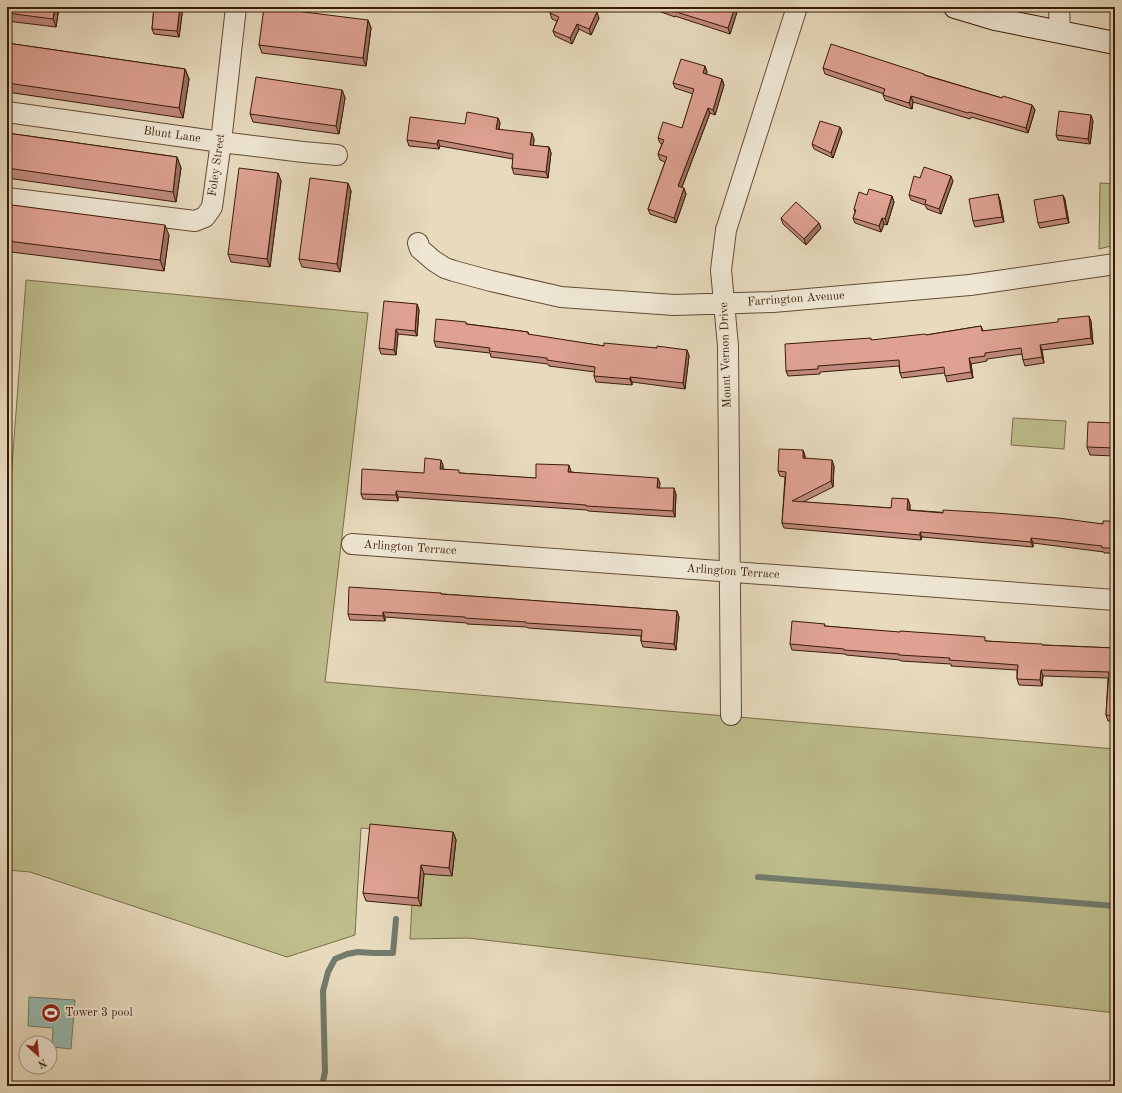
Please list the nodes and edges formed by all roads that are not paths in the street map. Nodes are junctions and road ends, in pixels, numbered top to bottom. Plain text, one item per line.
1 (236, 7) edge
2 (797, 7) edge
3 (955, 7) edge
4 (1060, 7) edge
5 (1060, 32) junction
6 (1115, 43) edge
7 (7, 112) edge
8 (221, 142) junction
9 (337, 155) dead end
10 (7, 198) edge
11 (418, 243) dead end
12 (1115, 264) edge
13 (724, 304) junction
14 (352, 544) dead end
15 (730, 571) junction
16 (1115, 600) edge
17 (731, 715) dead end

1 - 8 street, Foley Street
2 - 13 street, Mount Vernon Drive
3 - 5 main road
4 - 5 street
5 - 6 main road
7 - 8 street, Blunt Lane
8 - 9 street, Blunt Lane
8 - 10 street, Foley Street
11 - 13 street, Farrington Avenue
12 - 13 street, Farrington Avenue
13 - 15 street, Mount Vernon Drive
14 - 15 street, Arlington Terrace
15 - 16 street, Arlington Terrace
15 - 17 street, Mount Vernon Drive

